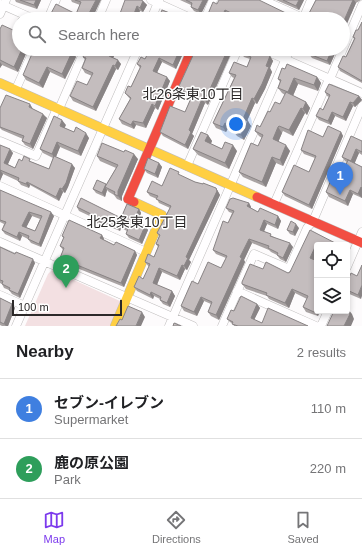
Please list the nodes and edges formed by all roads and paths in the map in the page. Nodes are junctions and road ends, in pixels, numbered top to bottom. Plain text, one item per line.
1 (56, 0) edge
2 (106, 0) edge
3 (213, 0) edge
4 (263, 0) edge
5 (311, 0) edge
6 (156, 1) edge
7 (3, 3) edge
8 (362, 5) edge
9 (20, 12) edge
10 (51, 12) edge
11 (101, 12) edge
12 (153, 12) edge
13 (179, 12) edge
14 (208, 12) edge
15 (290, 12) edge
16 (306, 12) edge
17 (0, 14) edge
18 (350, 32) edge
19 (31, 56) edge
20 (82, 56) edge
21 (135, 56) edge
22 (189, 56) edge
23 (235, 56) edge
24 (277, 56) edge
25 (287, 56) edge
26 (339, 56) edge
27 (285, 60) junction
28 (329, 79) junction
29 (0, 82) edge
30 (16, 89) junction
31 (362, 93) edge
32 (362, 106) edge
33 (58, 109) junction
34 (103, 128) junction
35 (0, 141) edge
36 (149, 149) junction
37 (187, 166) junction
38 (230, 185) junction
39 (0, 186) edge
40 (274, 204) junction
41 (65, 215) junction
42 (313, 221) junction
43 (362, 232) edge
44 (0, 242) edge
45 (360, 242) edge
46 (146, 252) junction
47 (350, 261) edge
48 (45, 262) junction
49 (237, 291) junction
50 (0, 295) edge
51 (127, 297) junction
52 (25, 306) junction
53 (327, 314) edge
54 (173, 317) junction
55 (16, 326) edge
56 (115, 326) edge
57 (169, 326) edge
58 (193, 326) edge
59 (222, 326) edge
60 (316, 326) edge
61 (321, 326) edge

1 - 10 street
2 - 11 street
3 - 14 street
4 - 15 street
5 - 16 street
6 - 12 street
6 - 13 street
7 - 9 street
7 - 17 street
8 - 18 street
19 - 30 street
20 - 33 street
21 - 34 street
22 - 36 street
23 - 37 street
24 - 27 street
25 - 27 street
26 - 28 street
27 - 28 street
27 - 38 street
28 - 31 street
28 - 40 street
29 - 30 street
30 - 33 street
32 - 42 street
33 - 34 street
33 - 35 street
34 - 36 street
34 - 41 street
36 - 37 street
36 - 46 street
37 - 38 street
38 - 40 street
38 - 54 street
39 - 41 street
40 - 42 street
41 - 46 street
41 - 48 street
42 - 45 street
42 - 49 street
43 - 45 street
44 - 48 street
45 - 47 street
46 - 51 street
48 - 51 street
48 - 52 street
49 - 59 street
49 - 60 street
50 - 52 street
51 - 54 street
51 - 56 street
52 - 55 street
53 - 61 street
54 - 57 street
54 - 58 street

